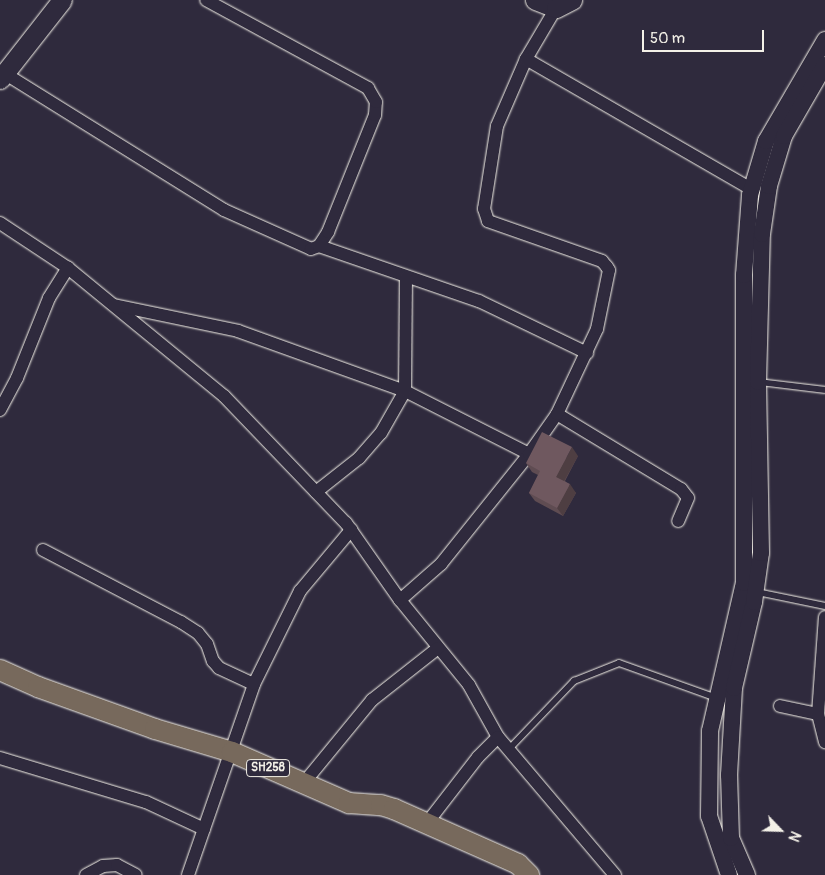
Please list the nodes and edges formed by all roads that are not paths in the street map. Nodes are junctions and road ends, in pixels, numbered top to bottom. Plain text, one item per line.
1 (62, 0) edge
2 (206, 0) edge
3 (535, 0) edge
4 (564, 4) edge
5 (825, 40) edge
6 (526, 59) junction
7 (825, 65) edge
8 (2, 76) edge
9 (751, 189) junction
10 (0, 223) edge
11 (319, 246) junction
12 (68, 268) junction
13 (406, 277) junction
14 (111, 304) junction
15 (587, 353) junction
16 (758, 382) junction
17 (825, 390) edge
18 (404, 391) junction
19 (0, 410) edge
20 (557, 414) junction
21 (529, 454) junction
22 (316, 492) junction
23 (678, 521) dead end
24 (351, 530) junction
25 (43, 550) dead end
26 (755, 592) junction
27 (400, 600) junction
28 (825, 606) edge
29 (825, 617) edge
30 (438, 648) junction
31 (0, 670) edge
32 (254, 684) junction
33 (717, 698) junction
34 (780, 706) dead end
35 (818, 714) junction
36 (498, 737) junction
37 (825, 742) edge
38 (510, 748) junction
39 (232, 752) junction
40 (0, 758) edge
41 (303, 784) junction
42 (427, 823) junction
43 (204, 829) junction
44 (520, 871) edge
45 (86, 875) edge
46 (136, 875) edge
47 (188, 875) edge
48 (615, 875) edge
49 (729, 875) edge
50 (747, 875) edge

1 - 8 main road
2 - 11 street
3 - 4 main road
4 - 6 street
5 - 9 street
6 - 9 street
6 - 15 street
7 - 16 street
8 - 11 street
9 - 33 street
10 - 12 street
11 - 13 street
12 - 14 street
12 - 19 street
13 - 15 street
13 - 18 street
14 - 18 street
14 - 22 street
15 - 20 street
16 - 17 lane
16 - 26 street
18 - 21 street
18 - 22 street
20 - 21 street
20 - 23 street
21 - 27 street
22 - 24 street
24 - 27 street
24 - 32 street
25 - 32 street
26 - 28 lane
26 - 50 street
27 - 30 street
29 - 35 street
30 - 36 street
30 - 41 street
31 - 39 main road, SH258
32 - 39 street
33 - 38 lane
33 - 49 street
34 - 35 street
35 - 37 street
36 - 38 street
36 - 42 street
38 - 48 street
39 - 41 main road, SH258
39 - 43 street
40 - 43 street
41 - 42 main road, SH258
42 - 44 main road, SH258
43 - 47 street
45 - 46 street

